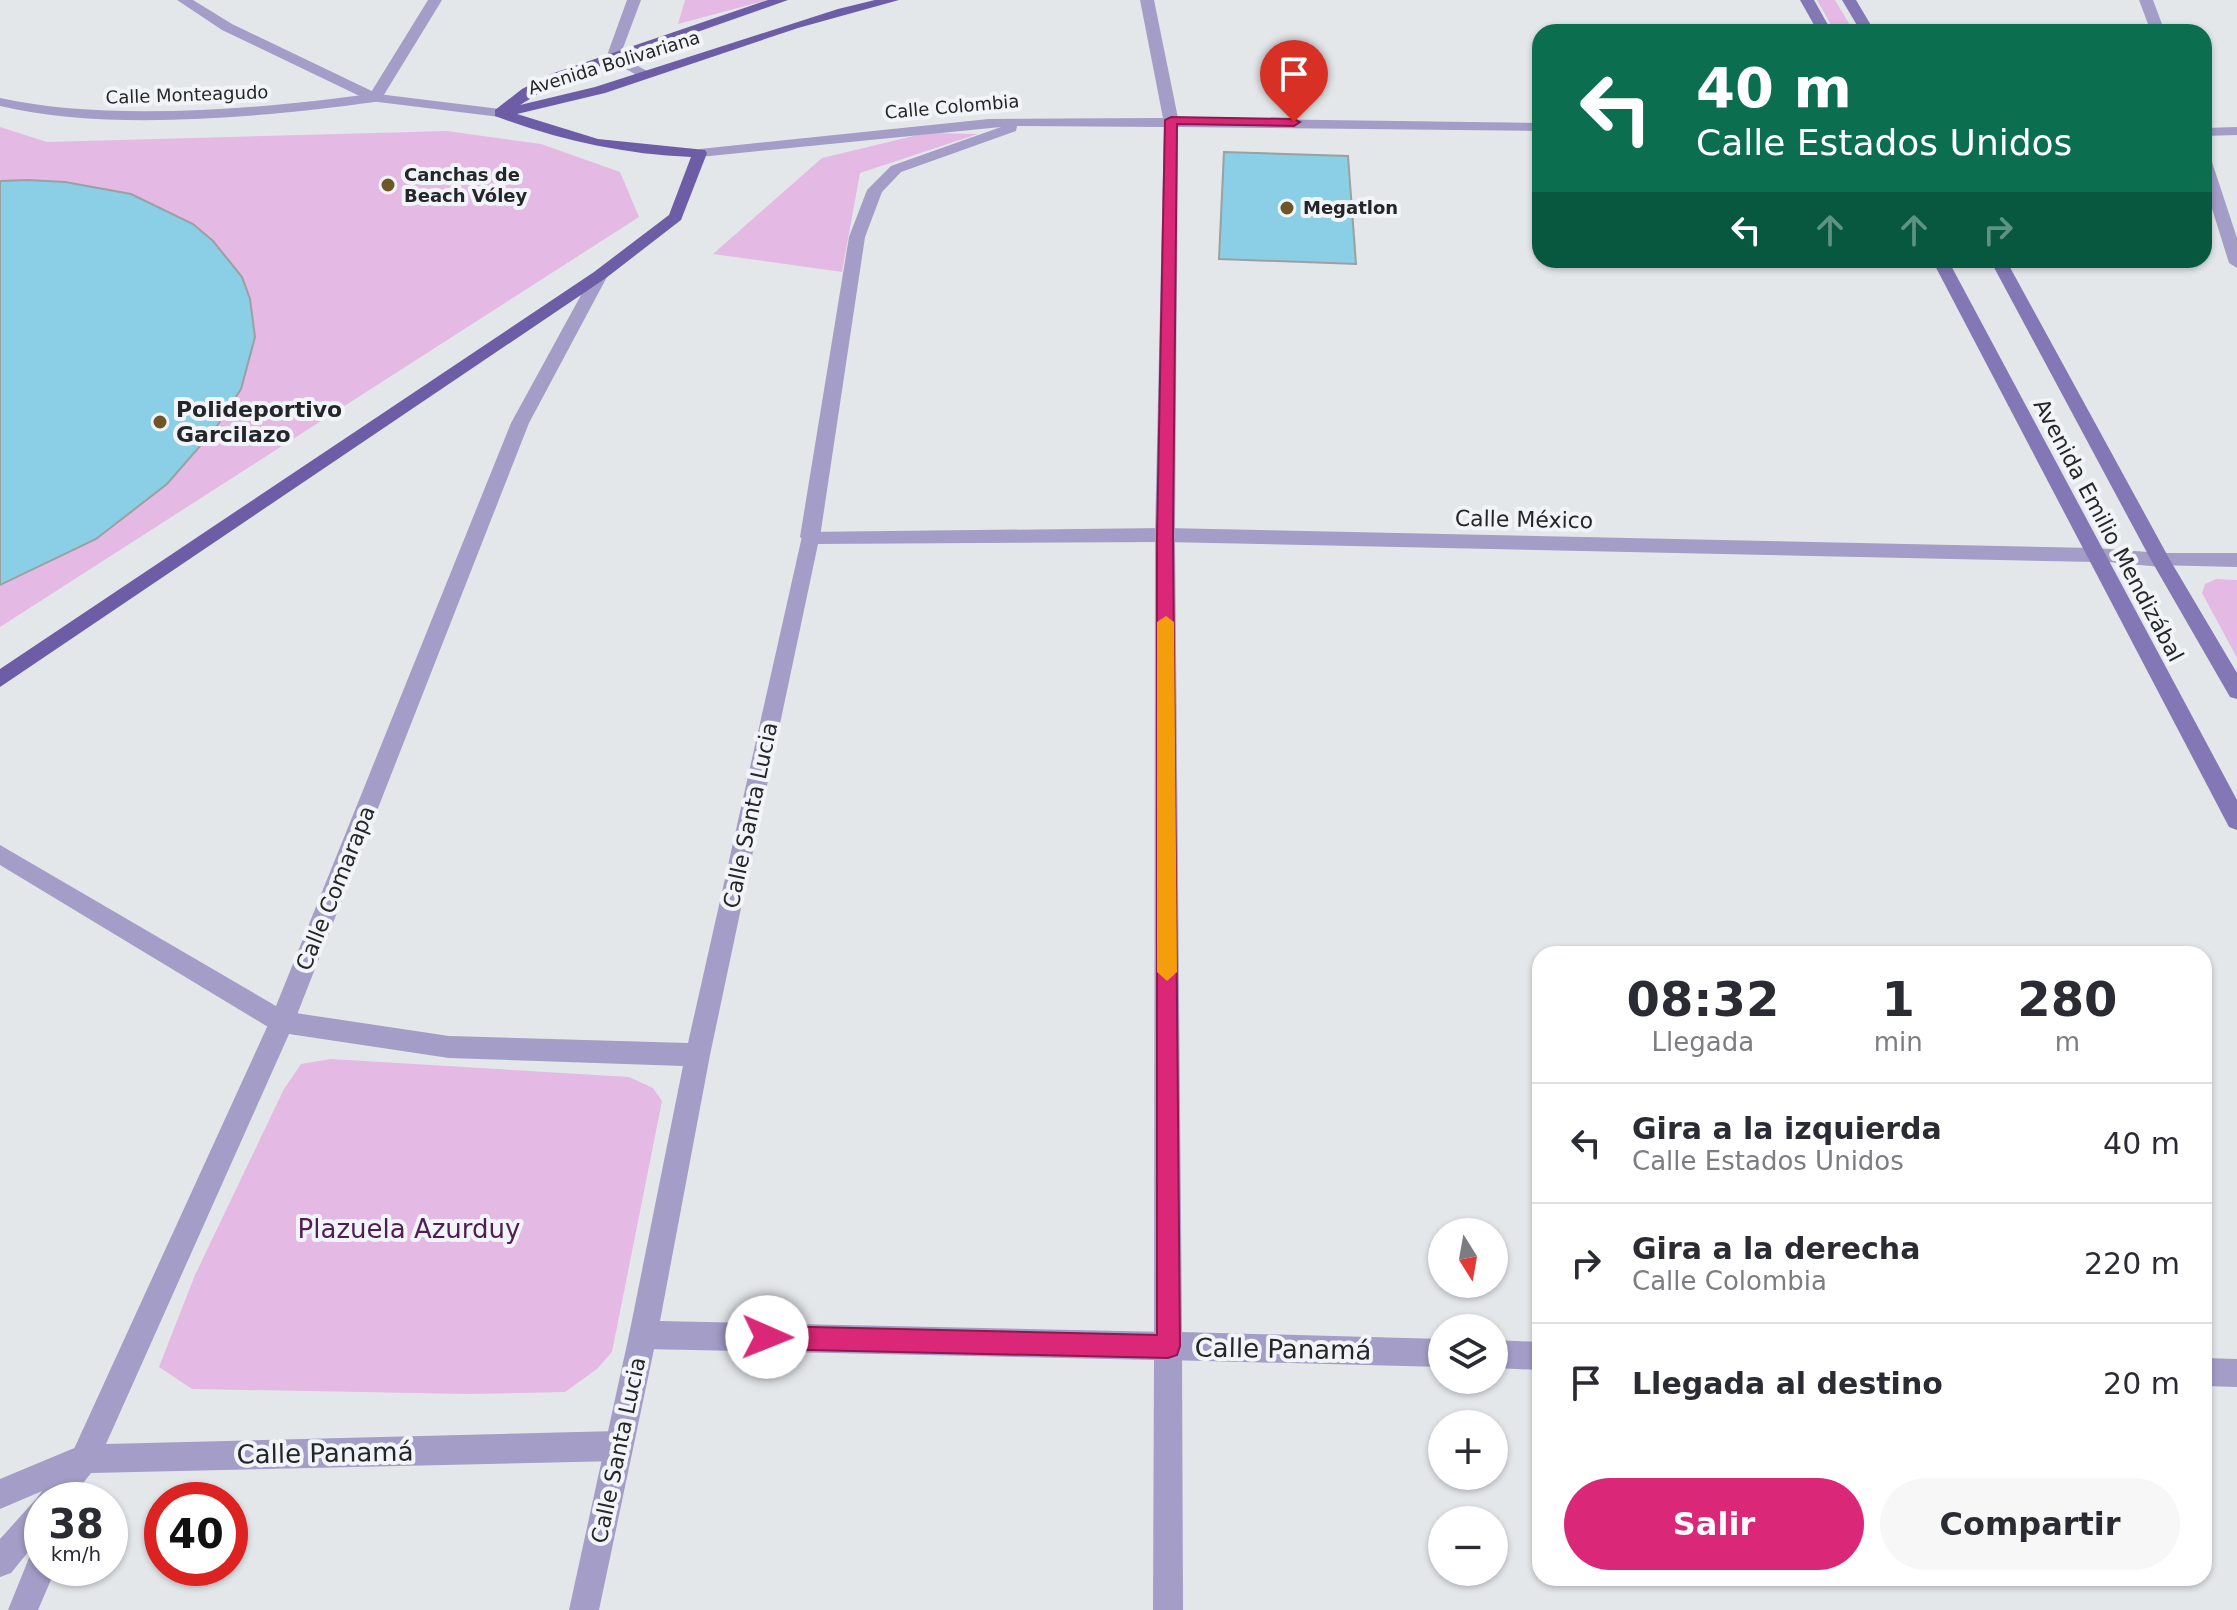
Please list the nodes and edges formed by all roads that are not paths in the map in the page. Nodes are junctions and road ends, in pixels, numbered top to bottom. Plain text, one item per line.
1 (184, 0) edge
2 (435, 0) edge
3 (634, 0) edge
4 (781, 0) edge
5 (892, 0) edge
6 (1147, 0) edge
7 (1807, 0) edge
8 (1849, 0) edge
9 (2146, 0) edge
10 (866, 2) edge
11 (1820, 24) edge
12 (1863, 24) edge
13 (2155, 24) edge
14 (613, 58) junction
15 (642, 74) junction
16 (375, 98) junction
17 (0, 102) edge
18 (500, 113) junction
19 (1171, 120) junction
20 (1031, 121) junction
21 (1532, 127) edge
22 (2237, 131) edge
23 (2212, 132) edge
24 (700, 153) junction
25 (2212, 184) edge
26 (2237, 263) edge
27 (1944, 268) edge
28 (2002, 268) edge
29 (600, 275) junction
30 (1165, 535) junction
31 (810, 537) junction
32 (2095, 555) junction
33 (2161, 560) junction
34 (2237, 560) edge
35 (0, 679) edge
36 (2237, 691) edge
37 (2237, 821) edge
38 (0, 854) edge
39 (282, 1022) junction
40 (698, 1055) junction
41 (643, 1335) junction
42 (1168, 1346) junction
43 (1428, 1353) edge
44 (1508, 1355) edge
45 (1532, 1356) edge
46 (2212, 1372) edge
47 (2237, 1373) edge
48 (618, 1446) junction
49 (84, 1459) junction
50 (65, 1482) edge
51 (75, 1482) edge
52 (0, 1494) edge
53 (24, 1533) edge
54 (0, 1562) edge
55 (33, 1586) edge
56 (23, 1610) edge
57 (584, 1610) edge
58 (1168, 1610) edge

1 - 16 street
2 - 16 street
3 - 14 street
4 - 14 main road, Avenida Bolivariana
5 - 10 main road, Avenida Bolivariana
6 - 19 street
7 - 11 main road
8 - 12 main road
9 - 13 street
10 - 15 main road, Avenida Bolivariana
14 - 15 street
14 - 18 main road, Avenida Bolivariana
15 - 18 main road, Avenida Bolivariana
16 - 17 street, Calle Monteagudo
16 - 18 street, Calle Colombia
18 - 24 main road, Calle Colombia
19 - 20 street, Calle Colombia
19 - 21 street, Calle Colombia
19 - 30 street
20 - 24 street, Calle Colombia
20 - 31 street, Calle Santa Lucia
22 - 23 street
24 - 29 main road
25 - 26 street
27 - 32 main road, Avenida Emilio Mendizábal
28 - 33 main road, Avenida Emilio Mendizábal
29 - 35 main road
29 - 39 street, Calle Comarapa
30 - 31 street, Calle México
30 - 32 street, Calle México
30 - 42 street
31 - 40 street, Calle Santa Lucia
32 - 33 street, Calle México
32 - 37 main road, Avenida Emilio Mendizábal
33 - 34 street, Calle México
33 - 36 main road, Avenida Emilio Mendizábal
38 - 39 street
39 - 40 street
39 - 49 street, Calle Comarapa
40 - 41 street, Calle Santa Lucia
41 - 42 street, Calle Panamá
41 - 48 street, Calle Santa Lucia
42 - 43 street, Calle Panamá
42 - 58 street
44 - 45 street
46 - 47 street
48 - 49 street, Calle Panamá
48 - 57 street, Calle Santa Lucia
49 - 50 street
49 - 51 street, Calle Comarapa
49 - 52 street
53 - 54 street
55 - 56 street

